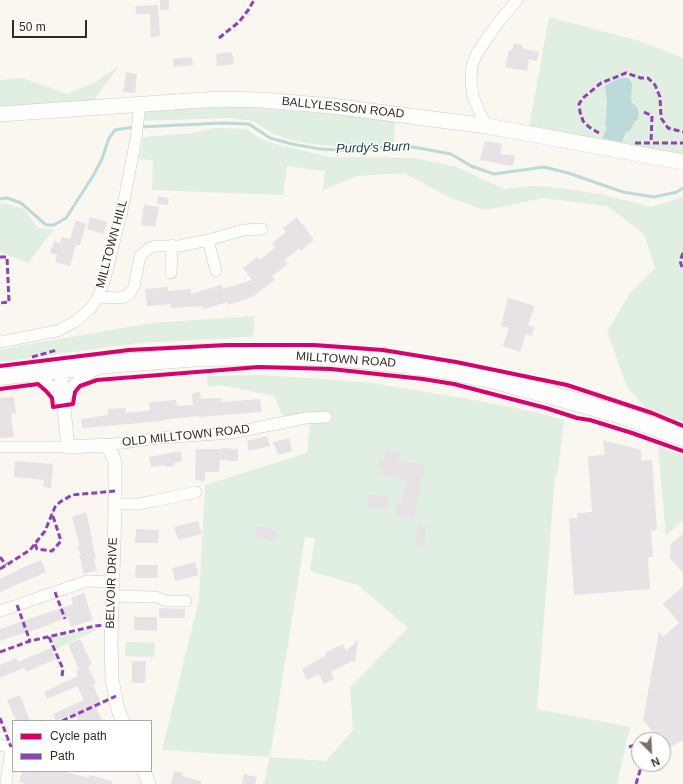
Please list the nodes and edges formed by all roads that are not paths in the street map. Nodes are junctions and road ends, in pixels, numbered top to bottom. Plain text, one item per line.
1 (517, 0) edge
2 (139, 109) junction
3 (0, 114) edge
4 (487, 126) junction
5 (683, 162) edge
6 (262, 229) dead end
7 (208, 240) junction
8 (172, 246) junction
9 (216, 271) dead end
10 (171, 273) dead end
11 (98, 297) junction
12 (0, 342) edge
13 (106, 364) junction
14 (60, 369) junction
15 (25, 373) junction
16 (0, 376) edge
17 (63, 399) junction
18 (326, 417) dead end
19 (683, 437) edge
20 (107, 445) junction
21 (0, 447) edge
22 (68, 447) junction
23 (196, 492) dead end
24 (115, 504) junction
25 (112, 582) junction
26 (112, 596) junction
27 (186, 600) dead end
28 (0, 611) edge
29 (122, 720) edge
30 (0, 745) edge
31 (12, 747) edge
32 (144, 772) edge
33 (4, 783) edge
34 (149, 784) edge

1 - 4 street
2 - 3 main road, BALLYLESSON ROAD
2 - 4 main road, BALLYLESSON ROAD
2 - 11 street, MILLTOWN HILL
4 - 5 main road, BALLYLESSON ROAD
6 - 7 street
7 - 8 street
7 - 9 street
8 - 10 street
8 - 11 street
11 - 12 street, MILLTOWN HILL
13 - 14 highway, MILLTOWN ROAD
13 - 17 street
13 - 19 highway, MILLTOWN ROAD
14 - 15 highway, MILLTOWN ROAD
14 - 17 street
15 - 16 highway, MILLTOWN ROAD
15 - 17 street
17 - 22 street
18 - 20 street, OLD MILLTOWN ROAD
20 - 22 street, OLD MILLTOWN ROAD
20 - 24 street, BELVOIR DRIVE
21 - 22 street, OLD MILLTOWN ROAD
23 - 24 street
24 - 25 street, BELVOIR DRIVE
25 - 26 street, BELVOIR DRIVE
25 - 28 street
26 - 27 street
26 - 29 street, BELVOIR DRIVE
30 - 31 street
31 - 33 street
32 - 34 street

